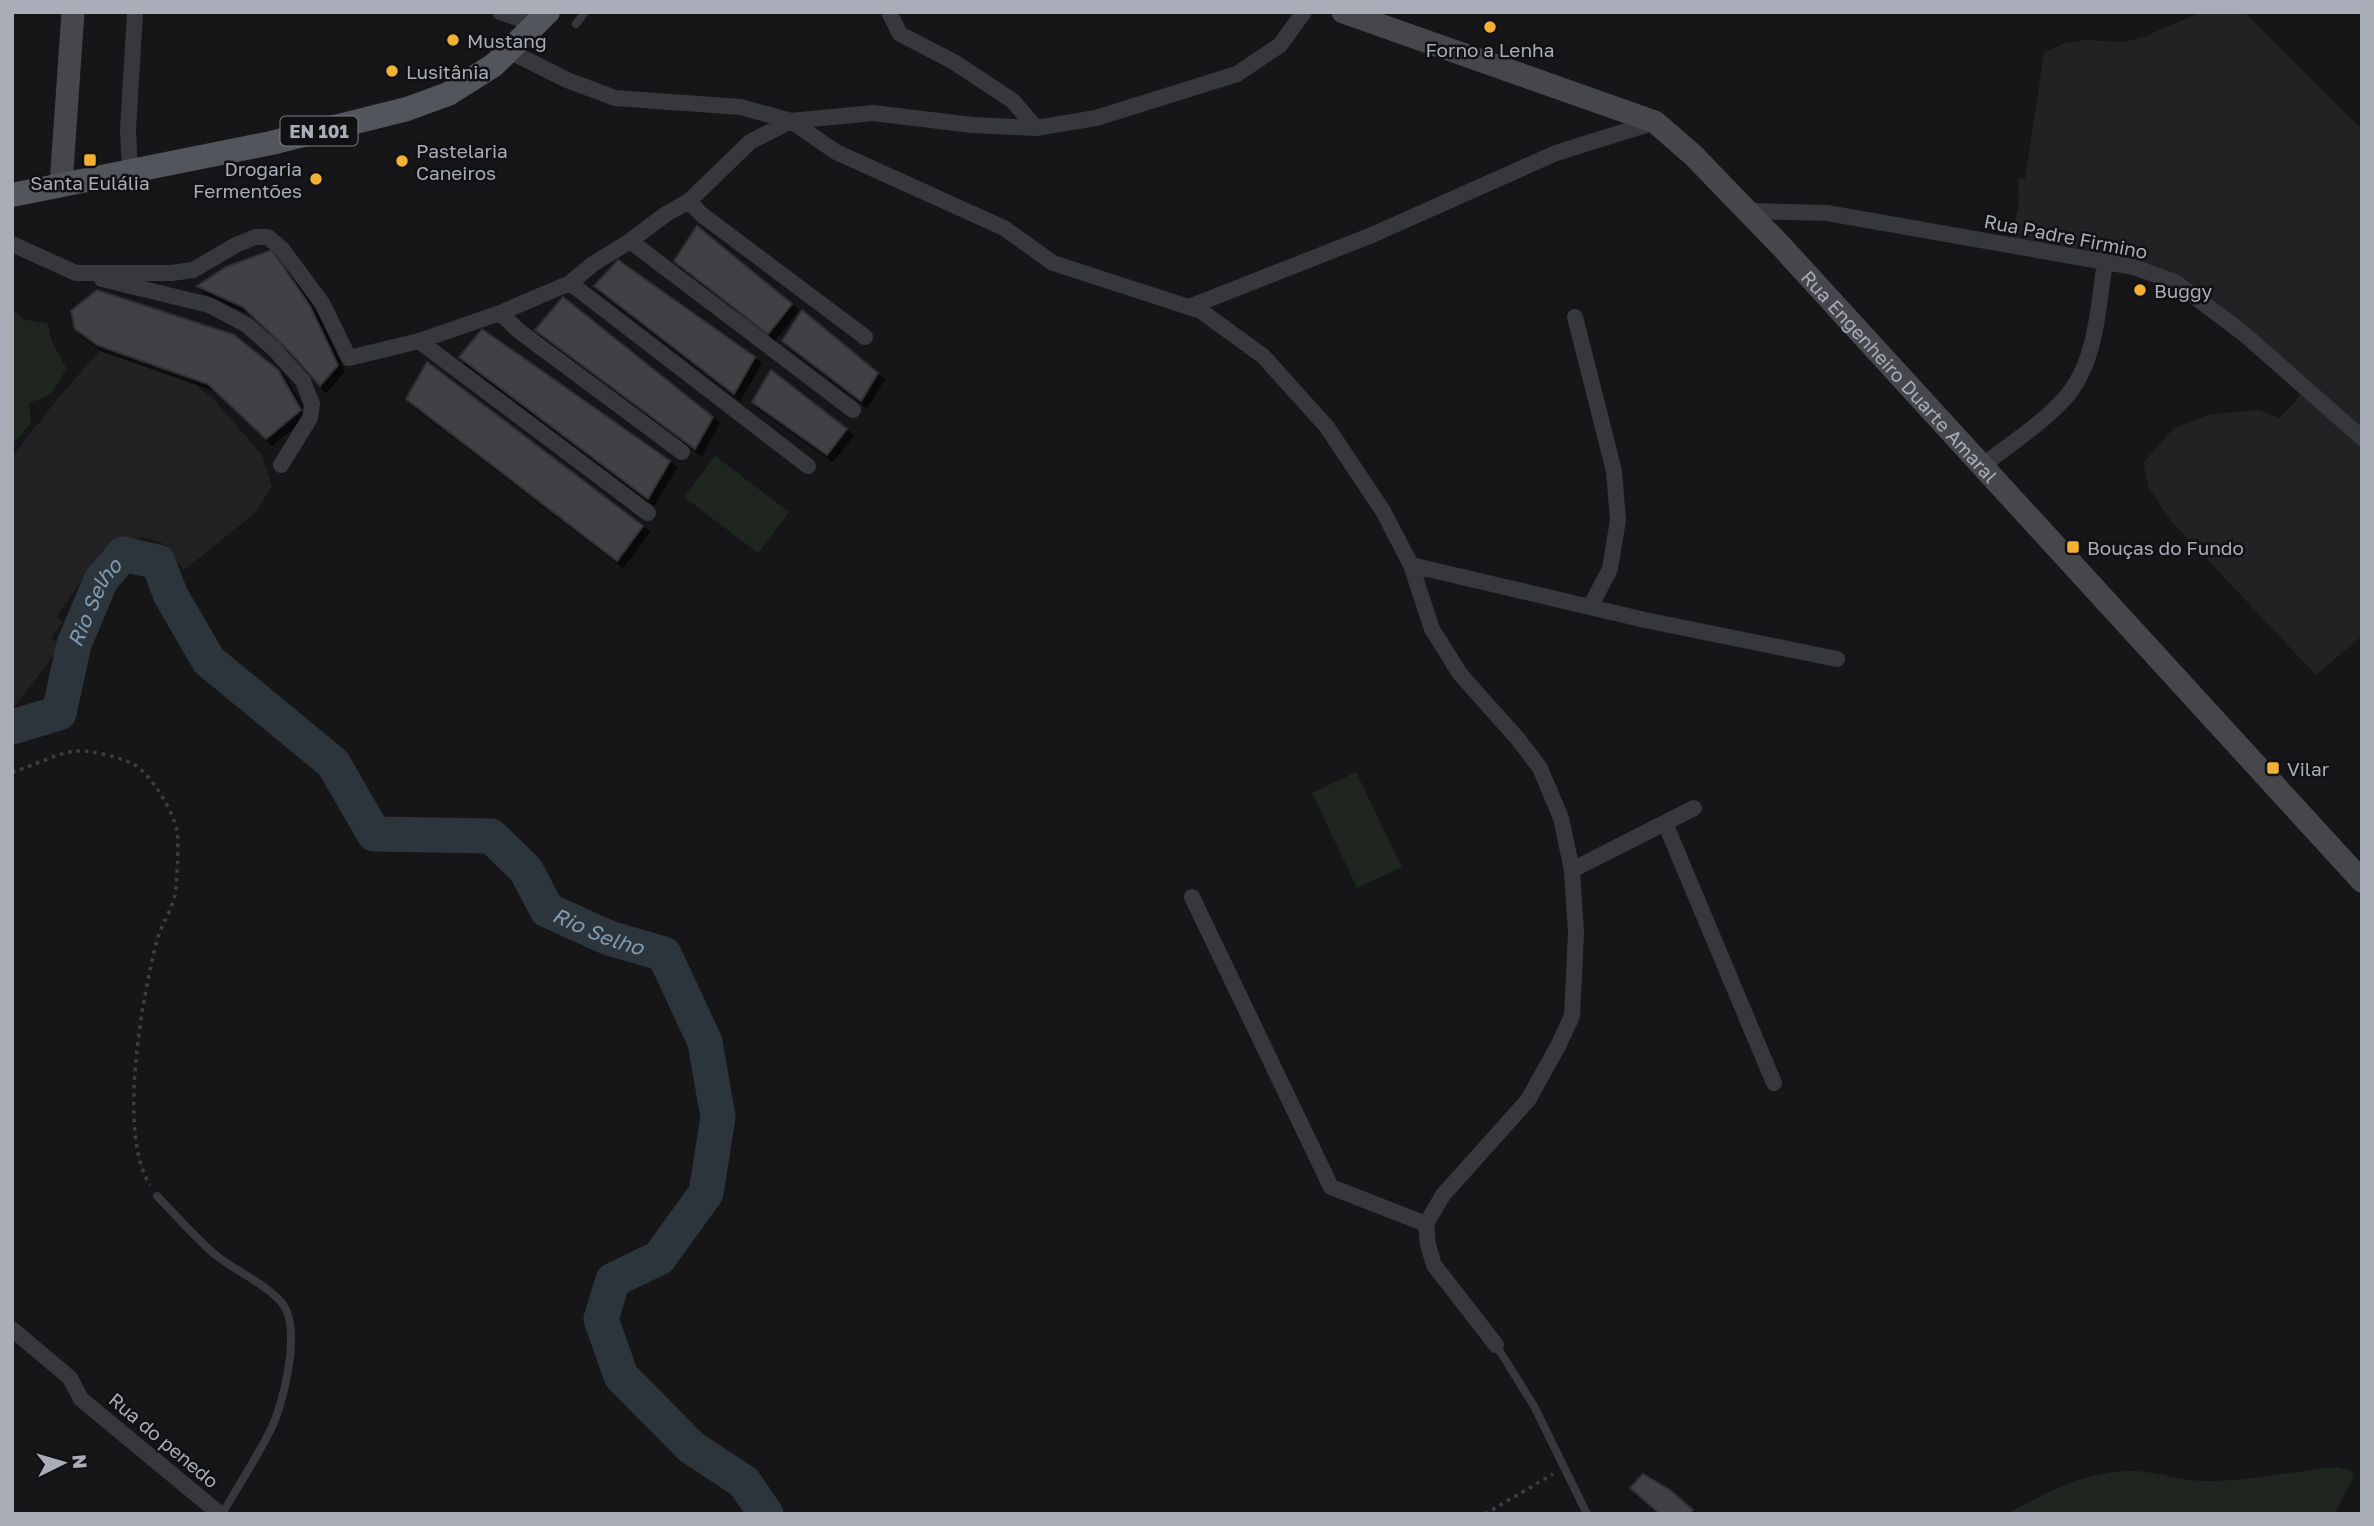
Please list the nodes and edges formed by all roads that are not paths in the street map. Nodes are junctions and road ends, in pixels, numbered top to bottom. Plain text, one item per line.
1 (73, 12) edge
2 (135, 12) edge
3 (500, 12) edge
4 (585, 12) edge
5 (889, 12) edge
6 (1304, 12) edge
7 (1343, 12) edge
8 (543, 18) edge
9 (576, 24) dead end
10 (509, 51) junction
11 (790, 121) junction
12 (1655, 122) junction
13 (1036, 128) junction
14 (130, 173) junction
15 (61, 185) junction
16 (12, 195) edge
17 (689, 201) junction
18 (1748, 211) junction
19 (630, 241) junction
20 (12, 244) edge
21 (2105, 262) junction
22 (76, 272) junction
23 (570, 284) junction
24 (1189, 307) junction
25 (500, 313) junction
26 (1575, 317) dead end
27 (865, 337) dead end
28 (419, 341) junction
29 (853, 410) dead end
30 (2362, 438) edge
31 (682, 452) dead end
32 (281, 466) dead end
33 (808, 466) dead end
34 (1982, 467) junction
35 (648, 513) dead end
36 (1410, 565) junction
37 (1590, 607) junction
38 (1837, 659) dead end
39 (1694, 808) dead end
40 (1665, 823) junction
41 (1572, 870) junction
42 (2362, 881) edge
43 (1192, 897) dead end
44 (1774, 1083) dead end
45 (157, 1196) road end
46 (1426, 1224) junction
47 (12, 1329) edge
48 (1496, 1345) joint
49 (221, 1514) edge
50 (1587, 1514) edge

1 - 15 main road
2 - 14 street
3 - 8 street
4 - 9 lane
5 - 13 street
6 - 13 street
7 - 12 main road, Rua Engenheiro Duarte Amaral
8 - 10 main road, EN 101
10 - 11 street
10 - 14 main road, EN 101
11 - 13 street
11 - 17 street
11 - 24 street
12 - 18 main road, Rua Engenheiro Duarte Amaral
12 - 24 street
14 - 15 main road, EN 101
15 - 16 main road, EN 101
17 - 19 street
17 - 27 street
18 - 21 street, Rua Padre Firmino
18 - 34 main road, Rua Engenheiro Duarte Amaral
19 - 23 street
19 - 29 street
20 - 22 street
21 - 30 street, Rua Padre Firmino
21 - 34 street
22 - 28 street
22 - 32 street
23 - 25 street
23 - 33 street
24 - 36 street
25 - 28 street
25 - 31 street
26 - 37 street
28 - 35 street
34 - 42 main road, Rua Engenheiro Duarte Amaral
36 - 37 street
36 - 41 street
37 - 38 street
39 - 40 street
40 - 41 street
40 - 44 street
41 - 46 street
43 - 46 street
45 - 49 lane
46 - 48 street
47 - 49 street, Rua do penedo
48 - 50 lane

